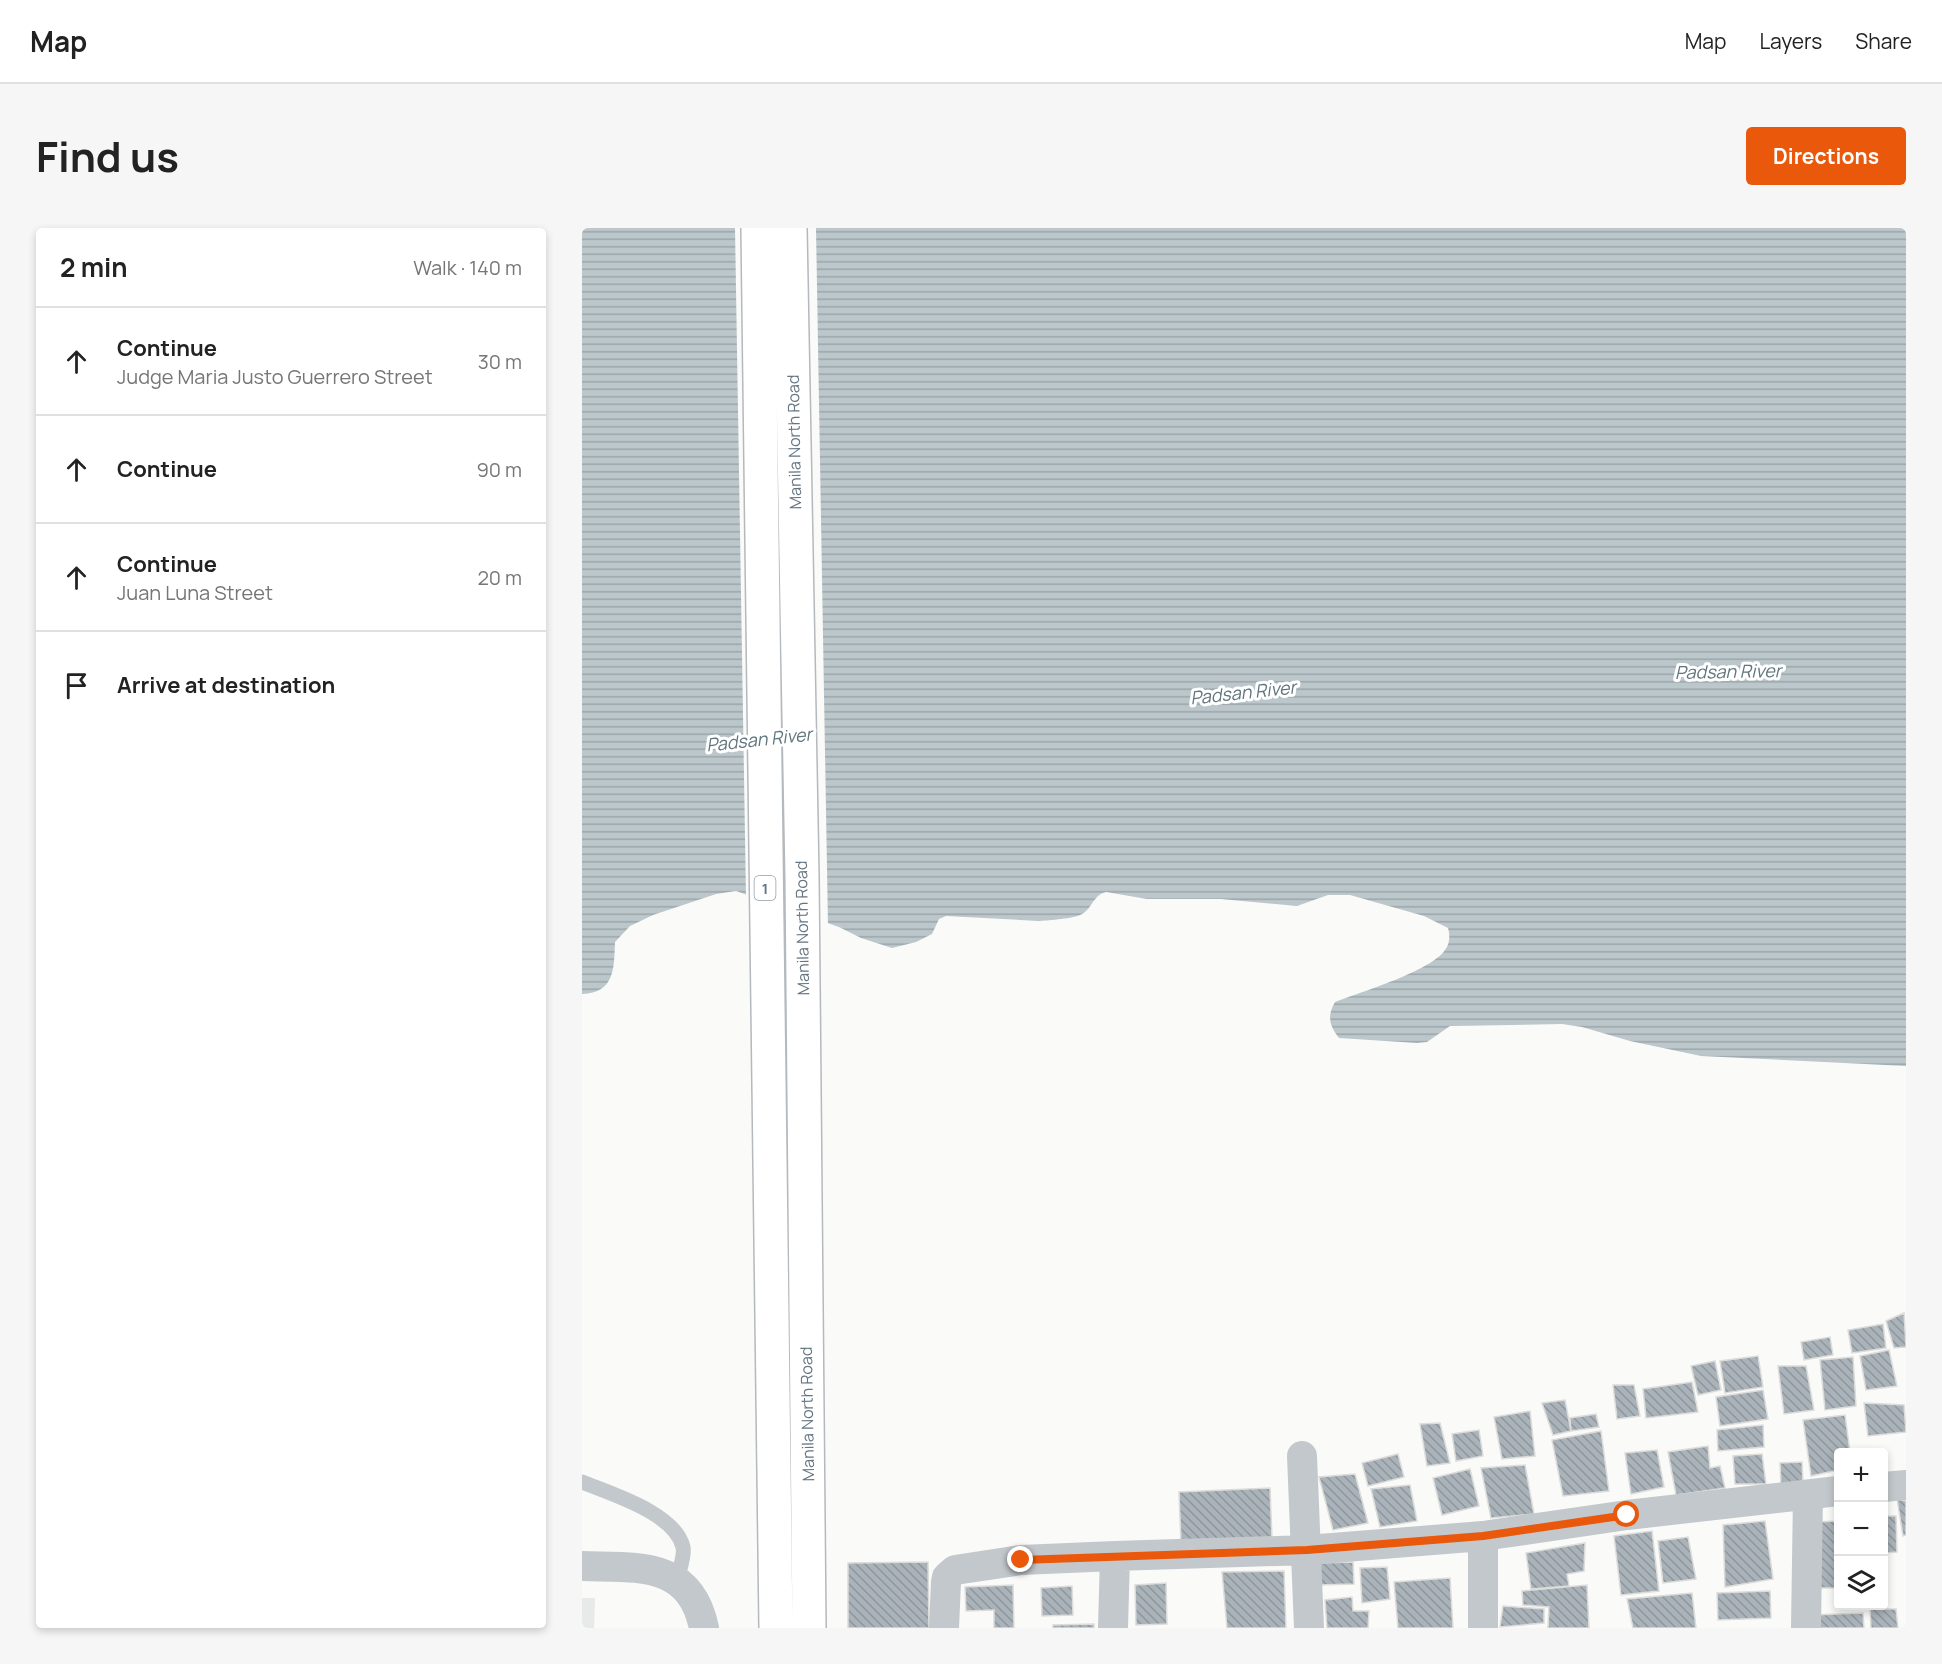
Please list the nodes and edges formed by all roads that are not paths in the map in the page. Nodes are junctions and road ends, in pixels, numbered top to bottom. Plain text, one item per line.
1 (758, 228) edge
2 (790, 228) edge
3 (1302, 1456) dead end
4 (582, 1482) edge
5 (1906, 1485) edge
6 (1888, 1487) edge
7 (1834, 1491) edge
8 (1808, 1494) junction
9 (1483, 1536) junction
10 (792, 1548) junction
11 (1307, 1550) junction
12 (1115, 1556) junction
13 (582, 1566) edge
14 (677, 1580) junction
15 (704, 1628) edge
16 (776, 1628) edge
17 (809, 1628) edge
18 (944, 1628) edge
19 (1113, 1628) edge
20 (1309, 1628) edge
21 (1483, 1628) edge
22 (1806, 1628) edge

1 - 10 highway, Manila North Road / 1
2 - 10 highway, Manila North Road / 1
3 - 11 street
4 - 14 lane
5 - 6 street
7 - 8 street
8 - 9 street
8 - 22 street
9 - 11 street
9 - 21 street
10 - 16 highway, Manila North Road / 1
10 - 17 highway, Manila North Road / 1
11 - 12 street
11 - 20 street
12 - 18 street
12 - 19 street
13 - 14 street
14 - 15 street

